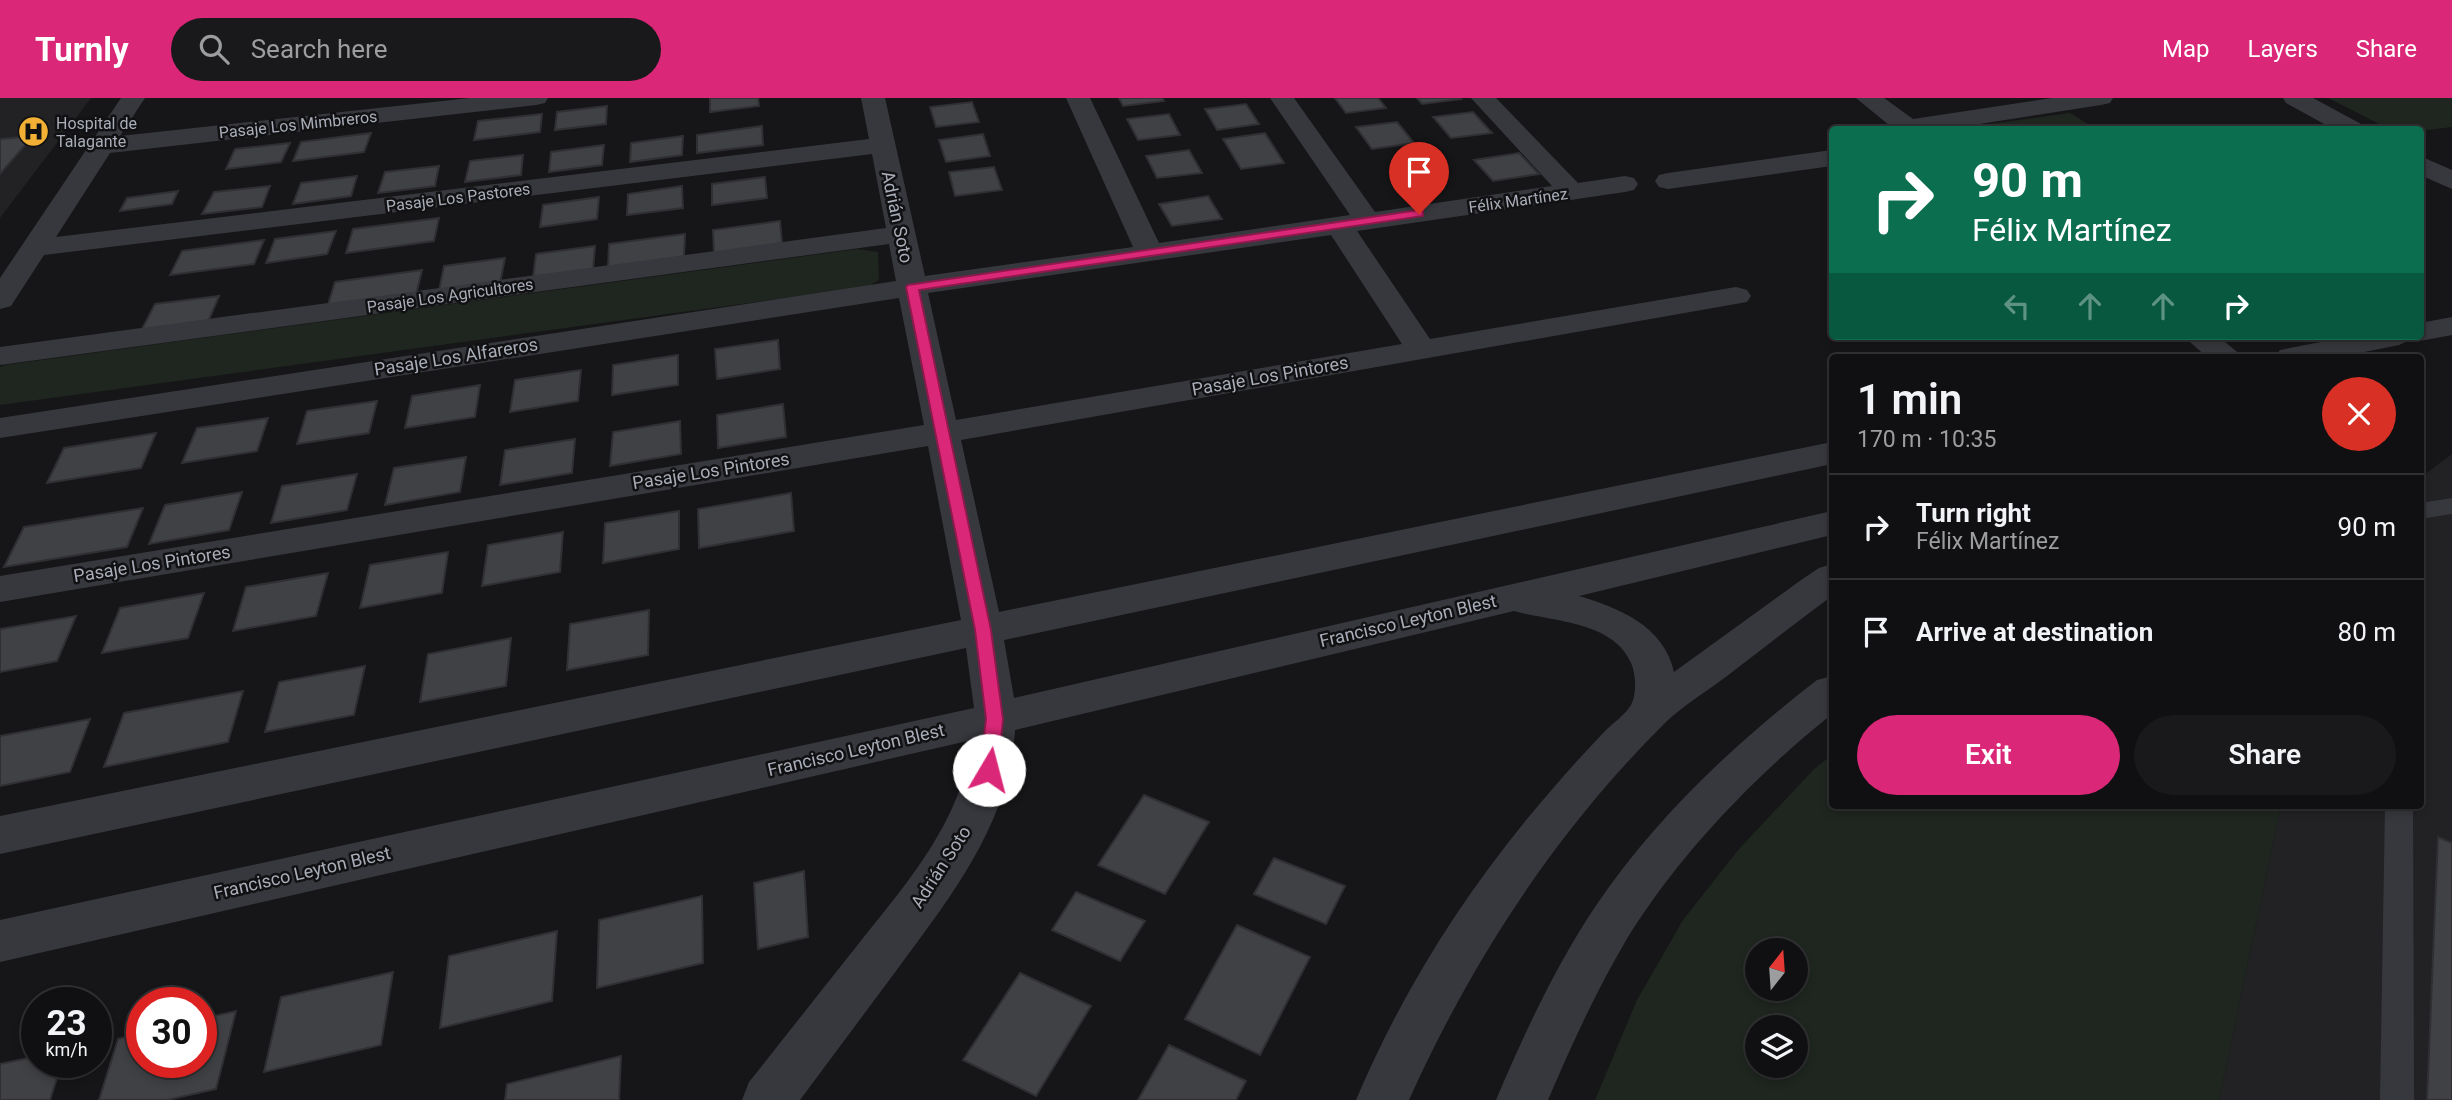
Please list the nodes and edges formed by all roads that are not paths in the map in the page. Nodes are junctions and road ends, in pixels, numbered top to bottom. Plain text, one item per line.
1 (133, 98) edge
2 (536, 98) edge
3 (873, 98) edge
4 (1078, 98) edge
5 (1282, 98) edge
6 (1483, 98) edge
7 (1868, 98) edge
8 (2101, 98) edge
9 (2295, 98) edge
10 (1907, 126) edge
11 (1923, 126) edge
12 (2347, 126) edge
13 (882, 145) junction
14 (102, 146) junction
15 (1829, 158) edge
16 (2424, 166) edge
17 (1668, 181) dead end
18 (2452, 181) edge
19 (1625, 184) dead end
20 (1572, 192) junction
21 (1368, 221) junction
22 (1339, 225) junction
23 (901, 234) junction
24 (34, 248) junction
25 (1150, 253) junction
26 (912, 287) junction
27 (1736, 296) dead end
28 (0, 300) edge
29 (2452, 326) edge
30 (2424, 331) edge
31 (2204, 340) edge
32 (2378, 340) edge
33 (1421, 351) junction
34 (2223, 354) edge
35 (2306, 354) edge
36 (0, 356) edge
37 (0, 428) edge
38 (942, 433) junction
39 (1829, 454) edge
40 (2452, 506) edge
41 (2424, 510) edge
42 (1829, 524) edge
43 (1829, 579) edge
44 (0, 589) edge
45 (1499, 599) junction
46 (1785, 609) junction
47 (1829, 613) edge
48 (983, 630) junction
49 (1829, 693) edge
50 (1651, 711) junction
51 (995, 719) junction
52 (2399, 809) edge
53 (0, 835) edge
54 (0, 941) edge
55 (768, 1100) edge
56 (1382, 1100) edge
57 (1522, 1100) edge
58 (2397, 1100) edge

1 - 14 street
2 - 14 street, Pasaje Los Mimbreros
3 - 13 street, Adrián Soto
4 - 25 street
5 - 21 street
6 - 20 street
7 - 10 street
8 - 11 street
9 - 12 street
13 - 23 street, Adrián Soto
13 - 24 street, Pasaje Los Pastores
14 - 24 street
15 - 17 street
16 - 18 street
19 - 20 street, Félix Martínez
20 - 21 street, Félix Martínez
21 - 22 street, Félix Martínez
22 - 25 street, Félix Martínez
22 - 33 street
23 - 26 street, Adrián Soto
23 - 36 street, Pasaje Los Agricultores
24 - 28 street
25 - 26 street, Félix Martínez
26 - 37 street, Pasaje Los Alfareros
26 - 38 street, Adrián Soto
27 - 33 street, Pasaje Los Pintores
29 - 30 street
31 - 34 street
32 - 35 street
33 - 38 street, Pasaje Los Pintores
38 - 44 street, Pasaje Los Pintores
38 - 48 street, Adrián Soto
39 - 48 street
40 - 41 lane
42 - 45 street, Francisco Leyton Blest
43 - 46 street
45 - 50 street
45 - 51 street, Francisco Leyton Blest
46 - 47 street
46 - 50 street
48 - 51 street, Adrián Soto
48 - 53 street
49 - 57 street
50 - 56 street
51 - 54 street, Francisco Leyton Blest
51 - 55 street, Adrián Soto
52 - 58 lane

